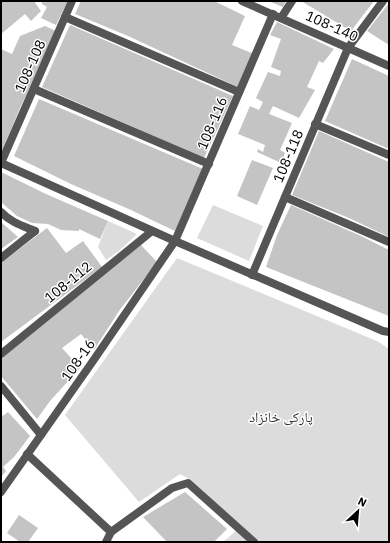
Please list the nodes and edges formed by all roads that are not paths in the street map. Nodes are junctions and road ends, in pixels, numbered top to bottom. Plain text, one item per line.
1 (72, 1) edge
2 (242, 1) edge
3 (292, 1) edge
4 (383, 1) edge
5 (272, 14) junction
6 (65, 17) junction
7 (281, 18) junction
8 (348, 48) junction
9 (389, 66) edge
10 (34, 89) junction
11 (239, 92) junction
12 (315, 124) junction
13 (389, 156) edge
14 (1, 163) edge
15 (209, 164) junction
16 (285, 197) junction
17 (1, 212) edge
18 (152, 231) junction
19 (175, 242) junction
20 (389, 242) edge
21 (1, 258) edge
22 (252, 275) junction
23 (389, 332) edge
24 (1, 354) edge
25 (1, 386) edge
26 (41, 434) junction
27 (27, 454) junction
28 (1, 492) edge
29 (111, 532) junction
30 (106, 542) edge
31 (254, 542) edge

1 - 6 street, 108-108
2 - 5 street, 108-140
3 - 7 street
4 - 8 street, 108-118
5 - 7 street, 108-140
5 - 11 street, 108-116
6 - 10 street, 108-108
6 - 11 street
7 - 8 street, 108-140
8 - 9 street, 108-140
8 - 12 street, 108-118
10 - 14 street, 108-108
10 - 15 street
11 - 15 street, 108-116
12 - 13 street
12 - 16 street, 108-118
14 - 18 street
15 - 19 street, 108-116
16 - 20 street
16 - 22 street, 108-118
17 - 21 street
18 - 19 street
18 - 24 street, 108-112
19 - 22 street
19 - 26 street, 108-16
22 - 23 street
25 - 26 street
26 - 27 street, 108-16
27 - 28 street, 108-16
27 - 29 street
29 - 30 street
29 - 31 street

